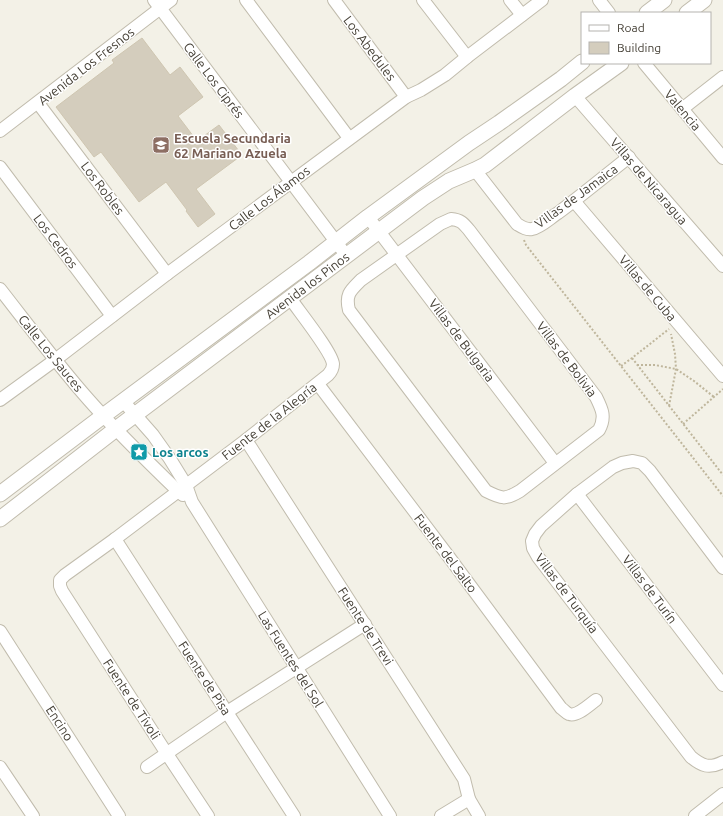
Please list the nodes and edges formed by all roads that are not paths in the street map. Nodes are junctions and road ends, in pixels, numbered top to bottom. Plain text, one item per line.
1 (171, 0) edge
2 (246, 0) edge
3 (334, 0) edge
4 (423, 0) edge
5 (510, 0) edge
6 (542, 0) edge
7 (600, 0) edge
8 (664, 0) edge
9 (704, 0) edge
10 (157, 4) edge
11 (608, 12) edge
12 (648, 12) edge
13 (688, 12) edge
14 (522, 15) junction
15 (467, 57) junction
16 (581, 63) edge
17 (620, 64) edge
18 (645, 64) edge
19 (723, 77) edge
20 (561, 79) junction
21 (406, 96) junction
22 (575, 96) junction
23 (38, 103) junction
24 (682, 109) junction
25 (0, 131) edge
26 (349, 138) junction
27 (629, 157) junction
28 (723, 158) edge
29 (0, 167) edge
30 (475, 170) junction
31 (291, 182) junction
32 (574, 201) junction
33 (368, 217) junction
34 (379, 231) junction
35 (336, 242) junction
36 (397, 254) junction
37 (346, 255) junction
38 (723, 266) edge
39 (167, 274) junction
40 (0, 289) edge
41 (290, 298) junction
42 (112, 316) junction
43 (55, 360) junction
44 (723, 376) edge
45 (318, 384) junction
46 (0, 400) edge
47 (124, 401) junction
48 (136, 414) junction
49 (103, 416) junction
50 (116, 429) junction
51 (246, 440) junction
52 (556, 463) junction
53 (182, 488) junction
54 (0, 494) edge
55 (577, 494) junction
56 (0, 518) edge
57 (115, 539) junction
58 (723, 568) edge
59 (60, 580) joint
60 (365, 624) junction
61 (0, 631) edge
62 (297, 668) junction
63 (723, 685) edge
64 (596, 700) dead end
65 (227, 712) junction
66 (166, 754) junction
67 (723, 762) edge
68 (0, 767) edge
69 (147, 767) dead end
70 (723, 794) edge
71 (469, 798) junction
72 (34, 816) edge
73 (119, 816) edge
74 (208, 816) edge
75 (294, 816) edge
76 (390, 816) edge
77 (441, 816) edge
78 (479, 816) edge
79 (695, 816) edge

1 - 10 street, Avenida Los Fresnos
2 - 26 street
3 - 21 street, Los Abedules
4 - 15 street
5 - 14 street
6 - 14 street, Calle Los Álamos
7 - 11 street
8 - 12 street
9 - 13 street
10 - 23 street, Avenida Los Fresnos
10 - 31 street, Calle Los Ciprés
14 - 15 street, Calle Los Álamos
15 - 21 street, Calle Los Álamos
16 - 20 street, Avenida los Pinos
17 - 22 street, Avenida los Pinos
18 - 24 street, Valencia
19 - 24 street
20 - 22 street
20 - 33 street, Avenida los Pinos
21 - 26 street, Calle Los Álamos
22 - 27 street, Villas de Nicaragua
22 - 30 street, Avenida los Pinos
23 - 25 street, Avenida Los Fresnos
23 - 39 street, Los Robles
24 - 28 street, Valencia
26 - 31 street, Calle Los Álamos
27 - 32 street, Villas de Jamaica
27 - 38 street, Villas de Nicaragua
29 - 42 street, Los Cedros
30 - 32 street, Villas de Jamaica
30 - 34 street, Avenida los Pinos
31 - 35 street, Calle Los Ciprés
31 - 39 street, Calle Los Álamos
32 - 44 street, Villas de Cuba
33 - 34 street, Villas de Bulgaria
33 - 35 street, Avenida los Pinos
34 - 36 street, Villas de Bulgaria
34 - 37 street, Avenida los Pinos
35 - 37 street, Calle Los Ciprés
35 - 47 street, Avenida los Pinos
36 - 52 street, Villas de Bulgaria
36 - 52 street, Villas de Bolivia
36 - 52 street, Villas de Bolivia
37 - 41 street, Avenida los Pinos
39 - 42 street, Calle Los Álamos
40 - 43 street, Calle Los Sauces
41 - 45 street, Fuente de la Alegría
41 - 48 street, Avenida los Pinos
42 - 43 street, Calle Los Álamos
43 - 46 street, Calle Los Álamos
43 - 49 street, Calle Los Sauces
45 - 51 street, Fuente de la Alegría
45 - 64 street, Fuente del Salto
47 - 48 street, Las Fuentes del Sol
47 - 49 street, Avenida los Pinos
48 - 50 street, Avenida los Pinos
48 - 53 street, Las Fuentes del Sol
49 - 50 street, Calle Los Sauces
49 - 54 street, Avenida los Pinos
50 - 53 street, Las Fuentes del Sol
50 - 56 street, Avenida los Pinos
51 - 53 street, Fuente de la Alegría
51 - 60 street, Fuente de Trevi
53 - 57 street, Fuente de la Alegría
53 - 62 street, Las Fuentes del Sol
55 - 58 street, Villas de Turquía
55 - 63 street, Villas de Turín
55 - 67 street, Villas de Turquía
57 - 59 street, Fuente de la Alegría
57 - 65 street, Fuente de Pisa
59 - 66 street, Fuente de Tívoli
60 - 62 street
60 - 71 street, Fuente de Trevi
61 - 73 street, Encino
62 - 65 street
62 - 76 street, Las Fuentes del Sol
65 - 66 street
65 - 75 street, Fuente de Pisa
66 - 69 street
66 - 74 street, Fuente de Tívoli
68 - 72 street
70 - 79 street
71 - 77 street
71 - 78 street, Fuente de Trevi

